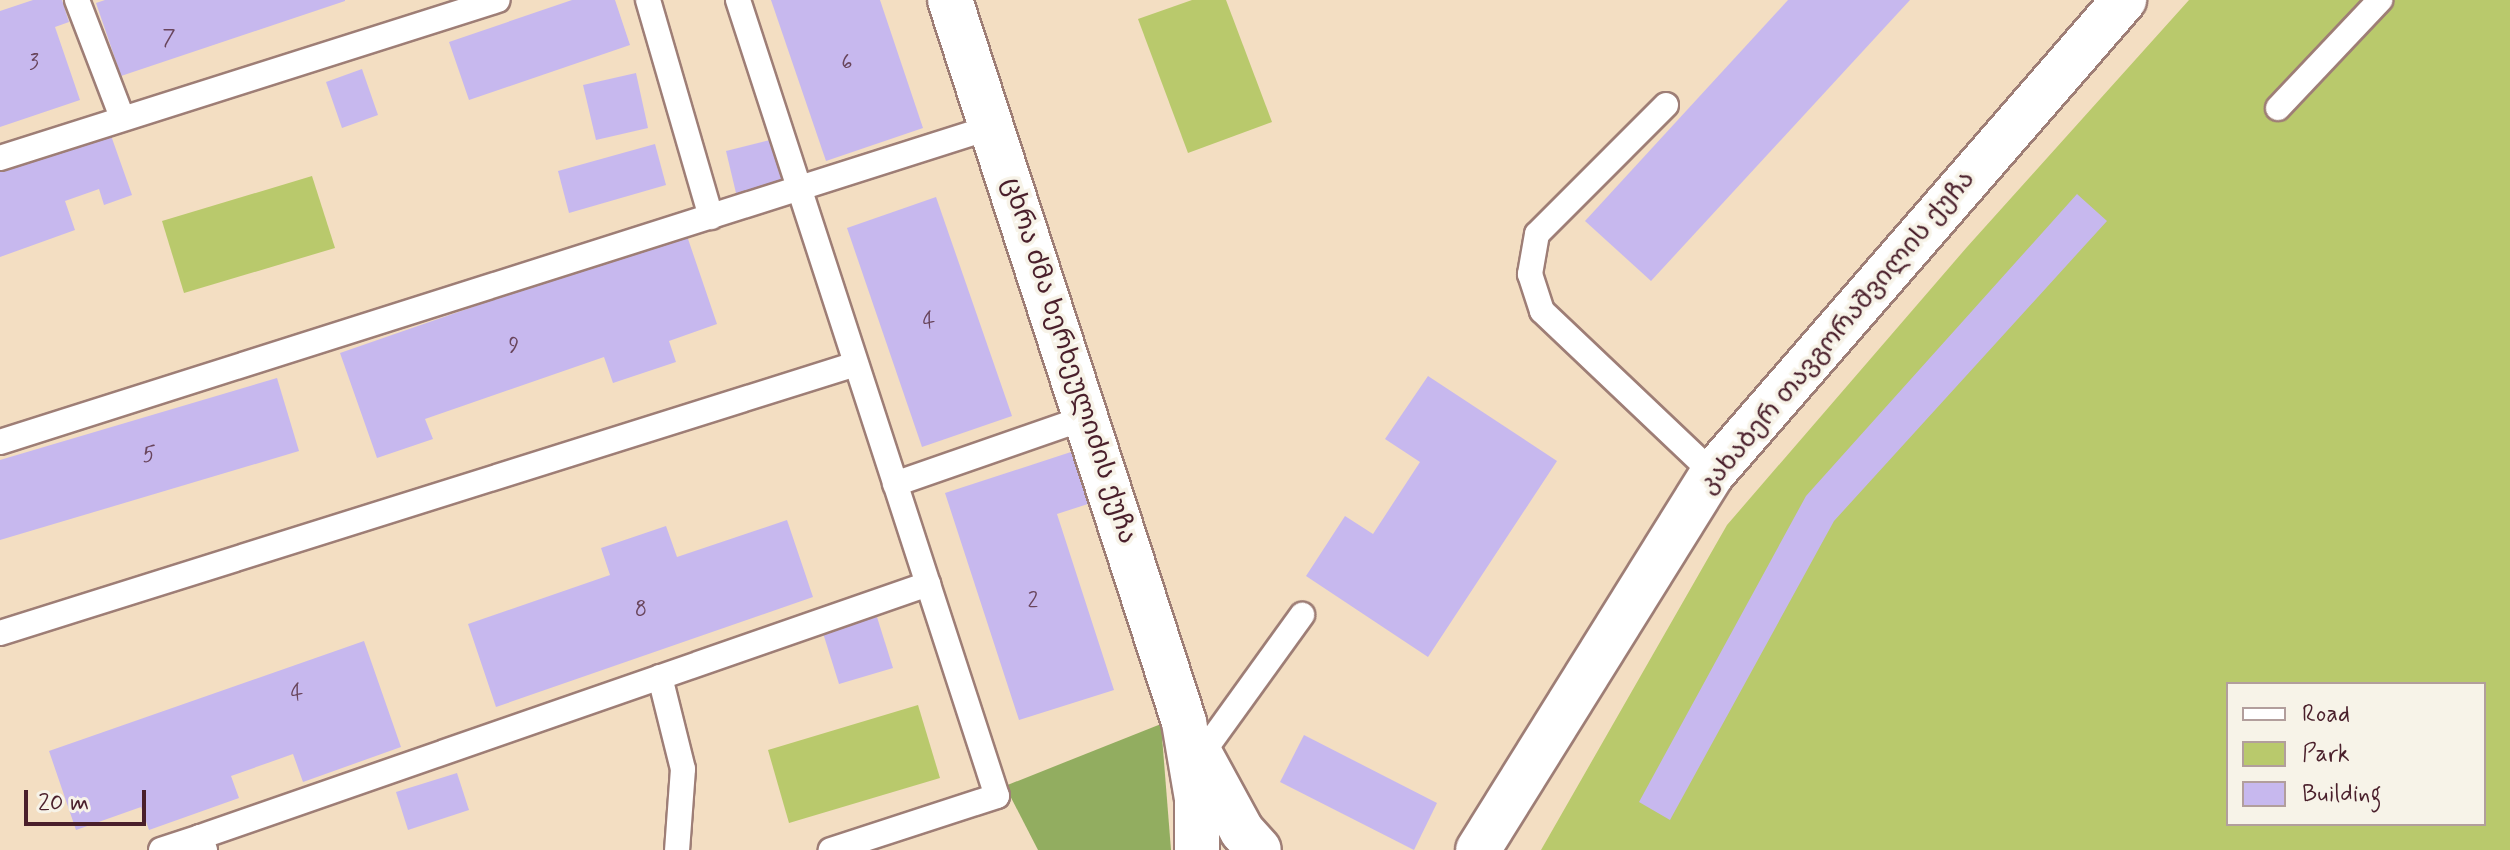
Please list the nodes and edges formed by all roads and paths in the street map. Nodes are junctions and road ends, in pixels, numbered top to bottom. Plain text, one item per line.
1 (77, 0) edge
2 (648, 0) edge
3 (738, 0) edge
4 (950, 0) edge
5 (2124, 0) edge
6 (2380, 0) edge
7 (494, 1) edge
8 (1666, 105) dead end
9 (2278, 108) dead end
10 (122, 117) junction
11 (992, 127) junction
12 (0, 158) edge
13 (799, 189) junction
14 (711, 217) junction
15 (856, 364) junction
16 (1087, 417) junction
17 (0, 442) edge
18 (1713, 473) junction
19 (895, 484) junction
20 (928, 584) junction
21 (1302, 615) dead end
22 (0, 633) edge
23 (660, 677) junction
24 (1193, 738) junction
25 (203, 844) edge
26 (161, 850) edge
27 (677, 850) edge
28 (831, 850) edge
29 (1197, 850) edge
30 (1259, 850) edge
31 (1478, 850) edge

1 - 10 lane
2 - 14 lane
3 - 13 lane
4 - 11 street, ცხრა ძმა ხერხეულიძის ქუჩა
5 - 18 street, კახაბერ თავგორაშვილის ქუჩა
6 - 9 lane
7 - 10 lane
8 - 18 lane
10 - 12 lane
11 - 13 lane
11 - 16 street, ცხრა ძმა ხერხეულიძის ქუჩა
13 - 14 lane
13 - 15 lane
14 - 17 lane
15 - 19 lane
15 - 22 lane
16 - 19 lane
16 - 24 street, ცხრა ძმა ხერხეულიძის ქუჩა
18 - 31 street, კახაბერ თავგორაშვილის ქუჩა
19 - 20 lane
20 - 23 lane
20 - 28 lane
21 - 24 lane
23 - 25 lane
23 - 27 lane
24 - 29 street, ცხრა ძმა ხერხეულიძის ქუჩა
24 - 30 street, ცხრა ძმა ხერხეულიძის ქუჩა
25 - 26 lane

